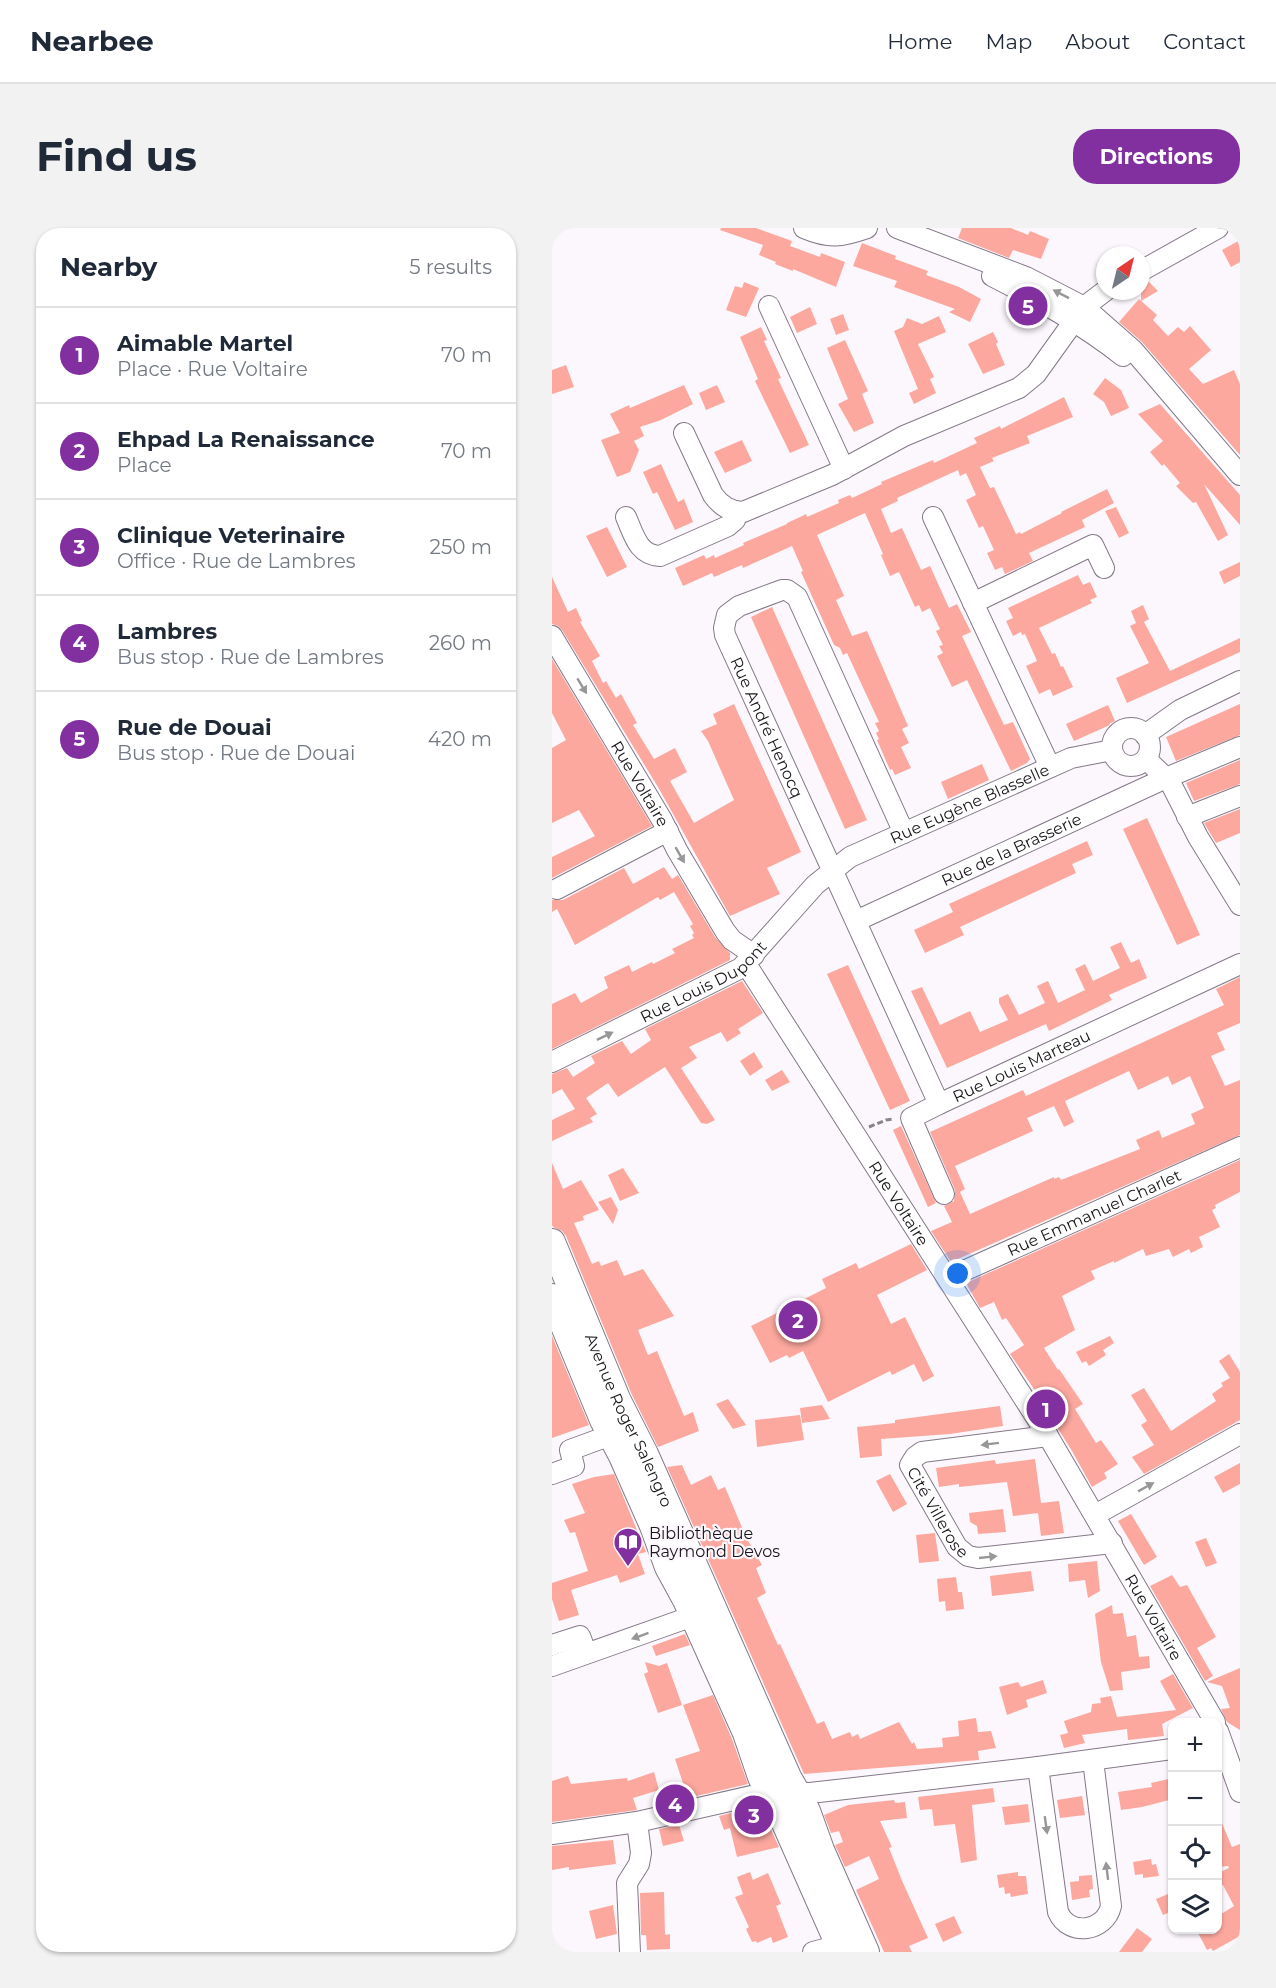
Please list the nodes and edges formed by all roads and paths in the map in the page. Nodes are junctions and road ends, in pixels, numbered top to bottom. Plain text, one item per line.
1 (804, 228) edge
2 (867, 228) edge
3 (1218, 228) edge
4 (901, 229) edge
5 (1150, 265) edge
6 (1096, 299) edge
7 (769, 306) dead end
8 (1079, 314) junction
9 (684, 433) dead end
10 (844, 469) junction
11 (1240, 475) edge
12 (738, 512) junction
13 (933, 517) dead end
14 (626, 518) dead end
15 (1104, 568) dead end
16 (973, 603) junction
17 (552, 636) edge
18 (1240, 681) edge
19 (1145, 735) junction
20 (1240, 747) edge
21 (1112, 750) junction
22 (1146, 759) junction
23 (1050, 767) junction
24 (1166, 778) junction
25 (1240, 796) edge
26 (1187, 817) junction
27 (668, 831) junction
28 (904, 833) junction
29 (832, 870) junction
30 (557, 889) dead end
31 (1240, 905) edge
32 (856, 921) junction
33 (750, 959) junction
34 (1240, 964) edge
35 (552, 1062) edge
36 (939, 1104) junction
37 (911, 1118) junction
38 (856, 1134) junction
39 (1240, 1147) edge
40 (944, 1194) dead end
41 (552, 1242) edge
42 (552, 1261) edge
43 (552, 1275) edge
44 (948, 1278) junction
45 (552, 1297) edge
46 (1240, 1434) edge
47 (611, 1435) junction
48 (1048, 1436) junction
49 (552, 1474) edge
50 (1095, 1515) junction
51 (1112, 1543) junction
52 (693, 1616) junction
53 (552, 1645) edge
54 (586, 1652) junction
55 (552, 1666) edge
56 (1213, 1718) edge
57 (1224, 1738) edge
58 (1168, 1750) edge
59 (1093, 1760) junction
60 (1038, 1767) junction
61 (1240, 1792) edge
62 (784, 1793) junction
63 (637, 1822) junction
64 (552, 1834) edge
65 (847, 1950) edge
66 (630, 1952) edge
67 (813, 1952) edge
68 (866, 1952) edge

1 - 2 street
3 - 5 street
4 - 8 street
6 - 8 street
7 - 10 street
8 - 10 street
8 - 11 street
9 - 12 street
10 - 12 street
12 - 14 street
13 - 16 street
15 - 16 street
16 - 23 street
17 -> 27 street, Rue Voltaire
18 - 19 street
19 - 21 street
19 - 22 street
20 - 24 street, Rue de la Brasserie
21 - 22 street
21 - 23 street, Rue Eugène Blasselle
22 - 24 street
23 - 28 street, Rue Eugène Blasselle
24 - 26 street
24 - 32 street, Rue de la Brasserie
25 - 26 street
26 - 31 street
27 - 30 street
27 -> 33 street, Rue Voltaire
28 - 29 street, Rue Eugène Blasselle
28 - 29 street, Rue André Henocq
29 - 32 street, Rue Louis Marteau
29 - 33 street, Rue Louis Dupont
32 - 36 street, Rue Louis Marteau
35 -> 33 street, Rue Louis Dupont
33 - 38 street, Rue Voltaire
34 - 36 street, Rue Louis Marteau
36 - 37 street
37 - 38 path
37 - 40 street
38 - 44 street, Rue Voltaire
39 - 44 street, Rue Emmanuel Charlet
41 - 62 main road, Avenue Roger Salengro
42 - 62 street
43 - 62 street
44 - 48 street, Rue Voltaire
45 - 47 main road, Avenue Roger Salengro
50 -> 46 street
47 - 49 street
47 - 52 main road, Avenue Roger Salengro
48 - 50 street, Rue Voltaire
48 -> 51 street, Cité Villerose
50 - 51 street, Rue Voltaire
51 - 56 street, Rue Voltaire
52 -> 54 street
52 - 62 main road, Avenue Roger Salengro
53 - 54 street
54 - 55 street
57 - 61 street
58 - 59 street
59 - 60 street
60 -> 59 street
60 - 62 street
62 - 63 street
62 - 65 main road
62 - 68 main road
63 - 64 street
63 - 66 street
65 - 67 street

